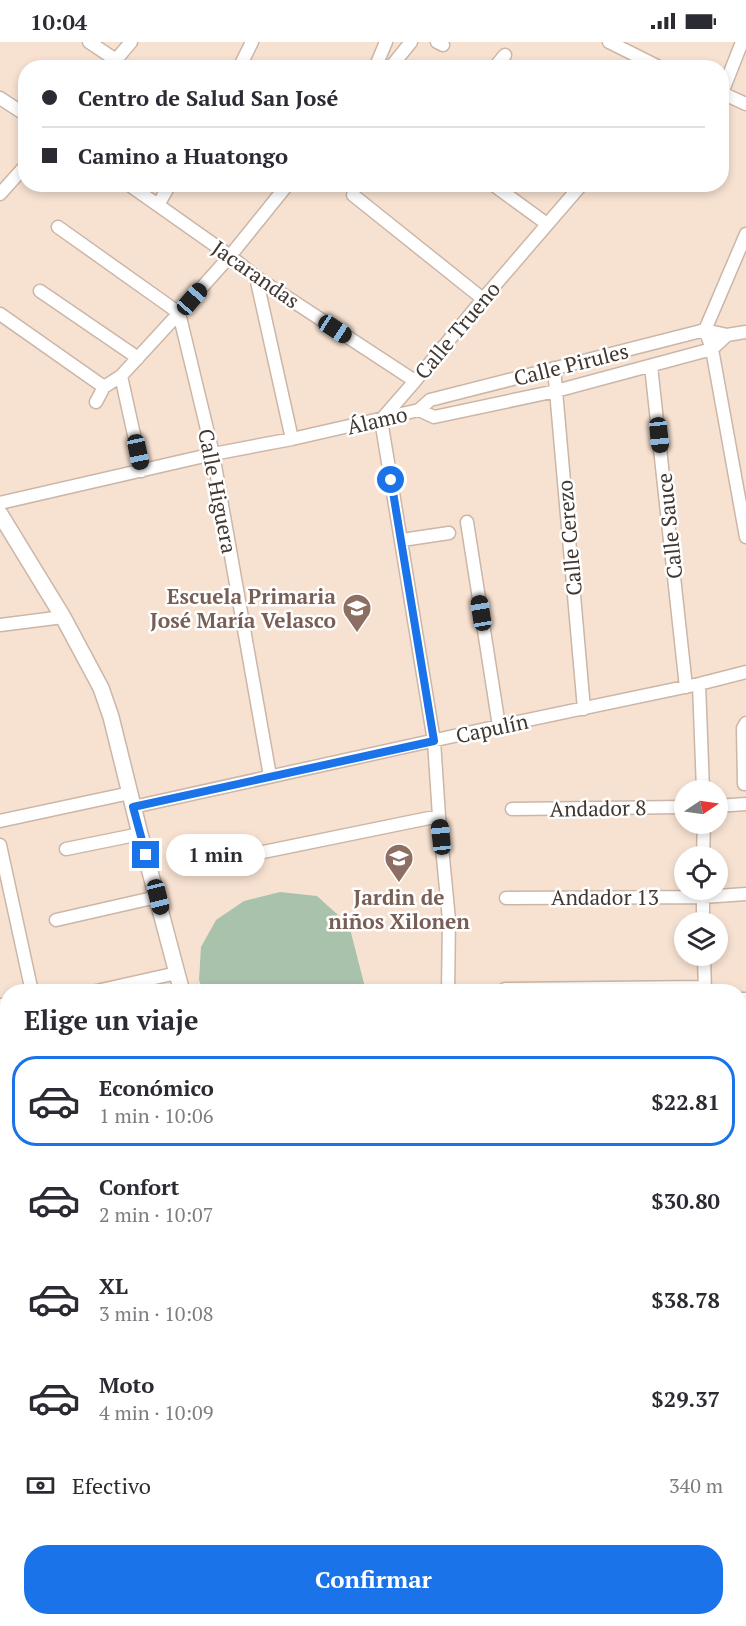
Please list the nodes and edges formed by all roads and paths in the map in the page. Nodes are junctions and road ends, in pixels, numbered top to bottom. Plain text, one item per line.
1 (89, 42) edge
2 (131, 42) edge
3 (252, 42) edge
4 (386, 42) edge
5 (411, 42) edge
6 (609, 42) edge
7 (742, 42) edge
8 (505, 55) dead end
9 (109, 60) edge
10 (116, 60) edge
11 (243, 60) edge
12 (380, 60) edge
13 (396, 60) edge
14 (501, 60) edge
15 (645, 60) edge
16 (729, 75) edge
17 (729, 96) edge
18 (0, 98) edge
19 (746, 104) edge
20 (18, 110) edge
21 (18, 174) edge
22 (139, 192) edge
23 (165, 192) edge
24 (282, 192) edge
25 (503, 192) edge
26 (575, 192) edge
27 (0, 194) edge
28 (353, 195) dead end
29 (158, 205) junction
30 (547, 224) junction
31 (58, 227) dead end
32 (746, 234) edge
33 (230, 256) junction
34 (256, 277) junction
35 (40, 291) dead end
36 (483, 299) junction
37 (179, 313) junction
38 (0, 314) edge
39 (705, 330) junction
40 (746, 332) edge
41 (727, 335) junction
42 (712, 350) junction
43 (138, 358) junction
44 (651, 366) junction
45 (554, 368) junction
46 (121, 376) junction
47 (415, 381) junction
48 (104, 387) junction
49 (555, 390) junction
50 (96, 402) dead end
51 (419, 410) junction
52 (381, 420) junction
53 (292, 439) junction
54 (213, 454) junction
55 (142, 471) junction
56 (0, 503) edge
57 (0, 514) edge
58 (467, 522) dead end
59 (449, 533) dead end
60 (746, 537) edge
61 (402, 540) junction
62 (63, 617) junction
63 (0, 625) edge
64 (746, 672) edge
65 (699, 684) junction
66 (686, 687) junction
67 (584, 708) junction
68 (746, 723) edge
69 (499, 726) junction
70 (434, 741) junction
71 (270, 776) junction
72 (703, 780) edge
73 (744, 784) dead end
74 (131, 800) junction
75 (746, 804) edge
76 (728, 805) edge
77 (674, 807) edge
78 (512, 809) dead end
79 (438, 816) junction
80 (0, 821) edge
81 (140, 834) junction
82 (0, 845) edge
83 (66, 849) dead end
84 (190, 867) dead end
85 (674, 894) edge
86 (728, 894) edge
87 (746, 894) edge
88 (158, 897) junction
89 (506, 898) dead end
90 (56, 920) dead end
91 (704, 966) edge
92 (177, 974) junction
93 (30, 984) edge
94 (145, 984) edge
95 (180, 984) edge
96 (448, 984) edge
97 (705, 984) edge

1 - 9 street
2 - 10 street
3 - 11 street
4 - 12 street
5 - 13 street
6 - 15 street
7 - 16 street
8 - 14 street
17 - 19 street
18 - 20 street
21 - 27 street
22 - 29 street, Jacarandas
23 - 29 street
24 - 33 street
25 - 30 street
26 - 30 street, Calle Trueno
28 - 36 street
29 - 33 street, Jacarandas
30 - 36 street, Calle Trueno
31 - 37 street
32 - 39 street
33 - 34 street, Jacarandas
33 - 37 street
34 - 47 street, Jacarandas
34 - 53 street
35 - 43 street
36 - 47 street, Calle Trueno
37 - 43 street
37 - 54 street, Calle Higuera
38 - 48 street
39 - 41 street, Calle Pirules
39 - 42 street
39 - 45 street, Calle Pirules
40 - 41 street
41 - 42 street
42 - 44 street, Álamo
42 - 60 street
43 - 46 street
44 - 49 street, Álamo
44 - 66 street, Calle Sauce
45 - 49 street, Calle Cerezo
45 - 51 street, Calle Pirules
46 - 48 street
46 - 55 street
47 - 52 street, Calle Trueno
48 - 50 street
49 - 51 street, Álamo
49 - 67 street, Calle Cerezo
51 - 52 street, Álamo
52 - 53 street, Álamo
52 - 61 street
53 - 54 street, Álamo
54 - 55 street, Álamo
54 - 71 street, Calle Higuera
55 - 56 street, Álamo
57 - 62 main road
58 - 69 street
59 - 61 street
61 - 70 street
62 - 63 street
62 - 74 main road
64 - 65 street, Capulín
65 - 66 street, Capulín
65 - 72 street
66 - 67 street, Capulín
67 - 69 street, Capulín
68 - 73 street
69 - 70 street, Capulín
70 - 71 street, Capulín
70 - 79 street
71 - 74 street, Capulín
74 - 80 street, Capulín
74 - 81 main road
75 - 76 street
77 - 78 street, Andador 8
79 - 84 street
79 - 96 street
81 - 83 street
81 - 88 main road
82 - 93 street
85 - 89 street, Andador 13
86 - 87 street, Andador 13
88 - 90 street
88 - 92 main road
91 - 97 street
92 - 94 street
92 - 95 main road

